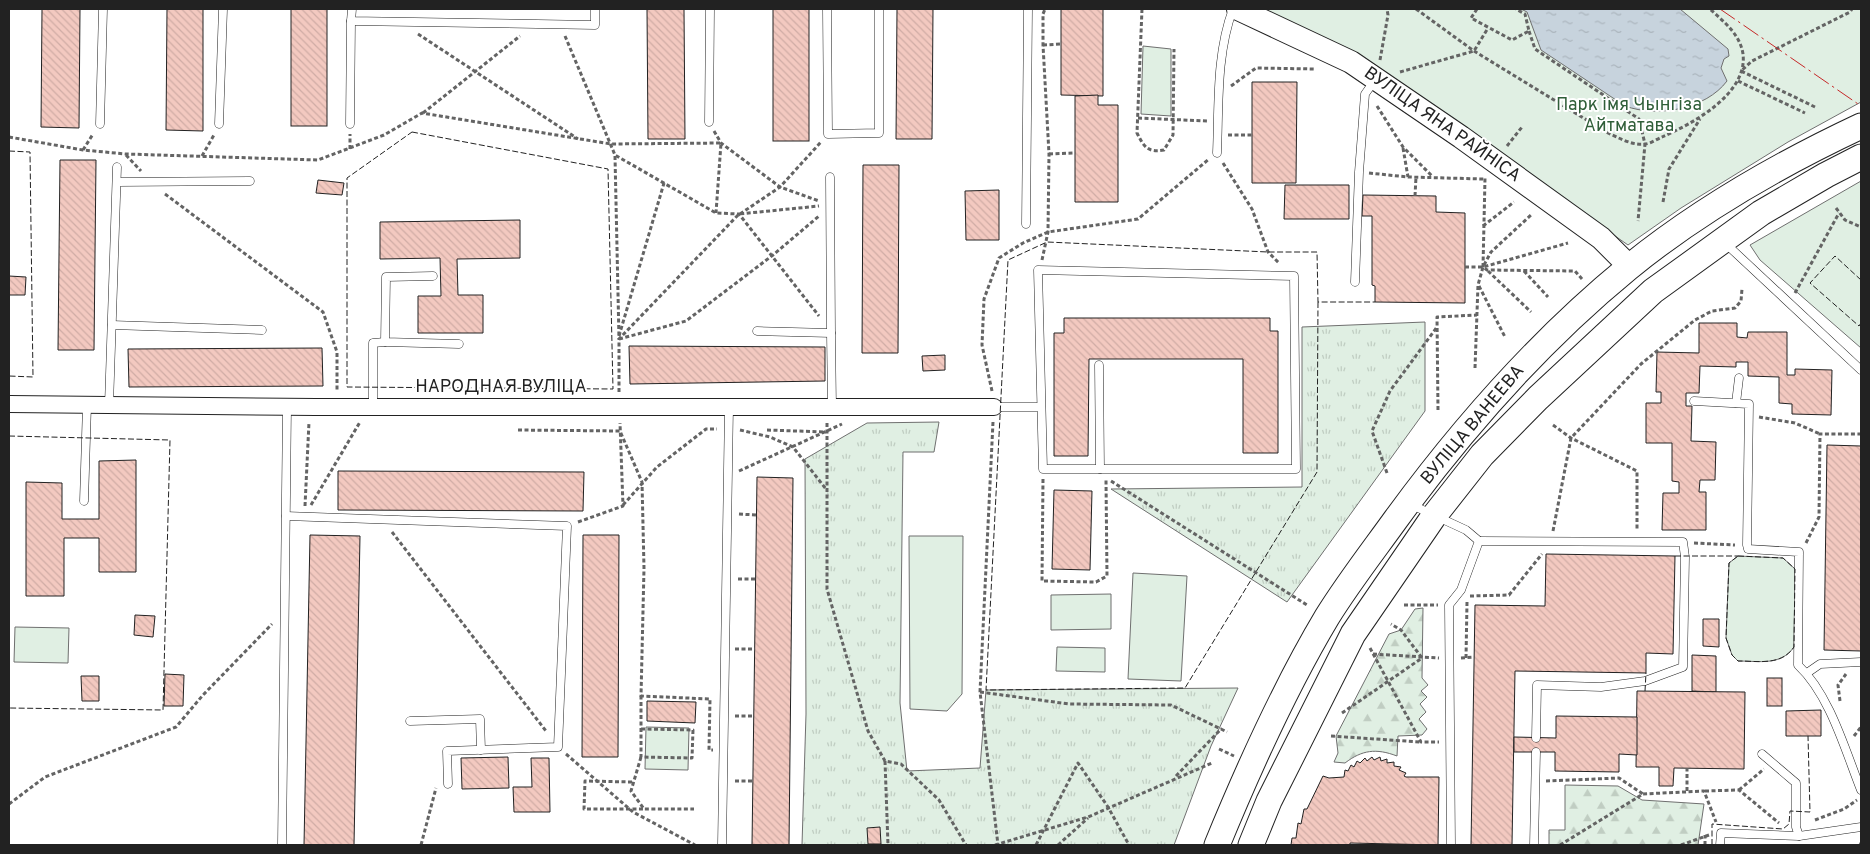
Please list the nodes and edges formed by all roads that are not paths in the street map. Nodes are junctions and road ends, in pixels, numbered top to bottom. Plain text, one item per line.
1 (103, 9) edge
2 (224, 9) edge
3 (352, 9) edge
4 (595, 9) edge
5 (710, 9) edge
6 (826, 9) edge
7 (879, 9) edge
8 (1028, 9) edge
9 (1233, 9) edge
10 (1238, 9) edge
11 (352, 21) junction
12 (1375, 89) junction
13 (709, 122) road end
14 (100, 124) road end
15 (219, 124) road end
16 (350, 124) dead end
17 (1861, 126) edge
18 (1217, 153) road end
19 (1861, 158) edge
20 (117, 168) dead end
21 (830, 177) dead end
22 (250, 181) dead end
23 (117, 182) junction
24 (1742, 190) junction
25 (1026, 224) dead end
26 (1722, 239) junction
27 (1630, 266) junction
28 (433, 276) dead end
29 (1355, 282) dead end
30 (1653, 291) junction
31 (112, 325) junction
32 (262, 330) dead end
33 (757, 331) dead end
34 (832, 333) junction
35 (385, 342) junction
36 (459, 344) dead end
37 (1099, 365) dead end
38 (1861, 370) edge
39 (1739, 378) dead end
40 (1694, 401) dead end
41 (1736, 403) junction
42 (9, 404) edge
43 (87, 405) junction
44 (110, 405) junction
45 (287, 407) junction
46 (371, 407) junction
47 (729, 407) junction
48 (830, 407) junction
49 (994, 407) joint
50 (1041, 407) junction
51 (1100, 469) junction
52 (84, 500) dead end
53 (1408, 503) junction
54 (286, 516) junction
55 (1434, 516) junction
56 (1480, 541) junction
57 (1861, 662) edge
58 (1806, 673) junction
59 (410, 721) dead end
60 (1536, 738) dead end
61 (481, 750) junction
62 (1536, 752) dead end
63 (1762, 754) dead end
64 (448, 784) road end
65 (1861, 790) edge
66 (1861, 822) edge
67 (1861, 827) edge
68 (1799, 836) junction
69 (282, 845) edge
70 (722, 845) edge
71 (1218, 845) edge
72 (1251, 845) edge
73 (1451, 845) edge
74 (1534, 845) edge
75 (1720, 845) edge

1 - 14 lane
2 - 15 lane
3 - 11 lane
4 - 11 lane
5 - 13 lane
6 - 7 lane
8 - 25 lane
9 - 18 lane
10 - 12 street, ВУЛІЦА ЯНА РАЙНІСА
11 - 16 lane
12 - 27 street, ВУЛІЦА ЯНА РАЙНІСА
12 - 29 lane
17 - 24 main road, ВУЛІЦА ВАНЕЕВА
19 - 26 main road, ВУЛІЦА ВАНЕЕВА
20 - 23 lane
21 - 34 lane
22 - 23 lane
23 - 31 lane
24 - 26 main road
24 - 27 main road, ВУЛІЦА ВАНЕЕВА
26 - 30 main road, ВУЛІЦА ВАНЕЕВА
26 - 38 lane
27 - 30 main road
27 - 53 main road, ВУЛІЦА ВАНЕЕВА
28 - 35 lane
30 - 55 main road, ВУЛІЦА ВАНЕЕВА
31 - 32 lane
31 - 44 lane
33 - 34 lane
34 - 48 lane
35 - 36 lane
35 - 46 lane
37 - 51 lane
39 - 41 lane
40 - 41 lane
41 - 58 lane
42 - 43 street, НАРОДНАЯ ВУЛІЦА
43 - 44 street, НАРОДНАЯ ВУЛІЦА
43 - 52 lane
44 - 45 street, НАРОДНАЯ ВУЛІЦА
45 - 46 street, НАРОДНАЯ ВУЛІЦА
45 - 54 lane
46 - 47 street, НАРОДНАЯ ВУЛІЦА
47 - 48 street, НАРОДНАЯ ВУЛІЦА
47 - 70 lane
48 - 49 street, НАРОДНАЯ ВУЛІЦА
49 - 50 lane
50 - 51 lane
50 - 51 lane
53 - 55 lane
53 - 71 main road, ВУЛІЦА ВАНЕЕВА
54 - 61 lane
54 - 69 lane
55 - 56 lane
55 - 72 main road, ВУЛІЦА ВАНЕЕВА
56 - 60 lane
56 - 73 lane
57 - 58 lane
58 - 65 lane
59 - 61 lane
61 - 64 lane
62 - 74 lane
63 - 68 lane
66 - 67 lane
67 - 68 lane
68 - 75 lane

